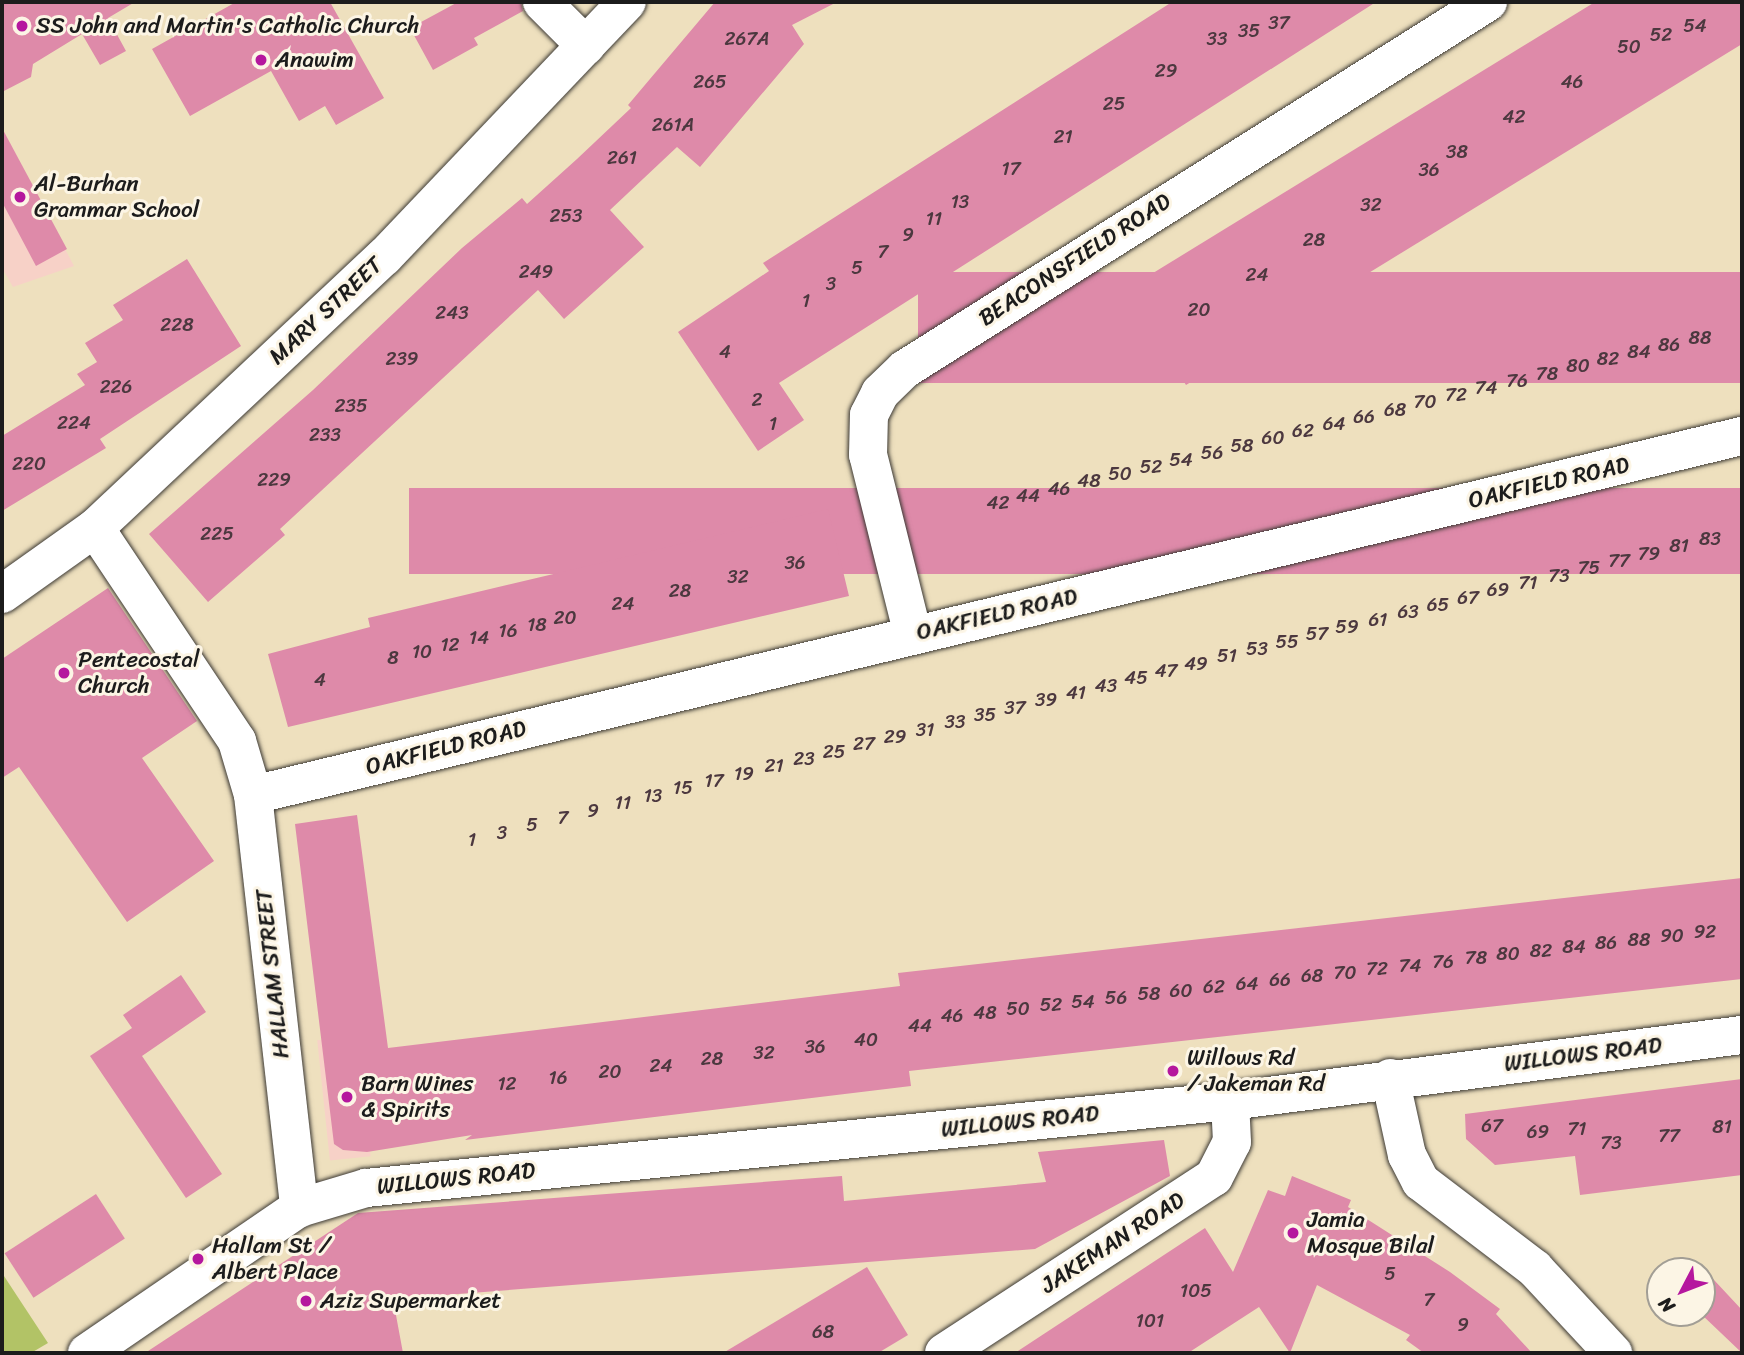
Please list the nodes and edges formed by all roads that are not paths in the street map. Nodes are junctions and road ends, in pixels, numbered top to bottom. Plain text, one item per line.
1 (542, 2) edge
2 (626, 2) edge
3 (1488, 2) edge
4 (586, 46) junction
5 (1742, 436) edge
6 (95, 528) junction
7 (2, 594) edge
8 (913, 635) junction
9 (253, 795) junction
10 (1742, 1035) edge
11 (1390, 1078) junction
12 (1230, 1101) junction
13 (299, 1208) junction
14 (88, 1353) edge
15 (944, 1353) edge
16 (1613, 1353) edge

1 - 4 street
2 - 4 street, MARY STREET
3 - 8 street, BEACONSFIELD ROAD
4 - 6 street, MARY STREET
5 - 8 street, OAKFIELD ROAD
6 - 7 street, MARY STREET
6 - 9 street, HALLAM STREET
8 - 9 street, OAKFIELD ROAD
9 - 13 street, HALLAM STREET
10 - 11 street, WILLOWS ROAD
11 - 12 street, WILLOWS ROAD
11 - 16 street
12 - 13 street, WILLOWS ROAD
12 - 15 street, JAKEMAN ROAD
13 - 14 street

